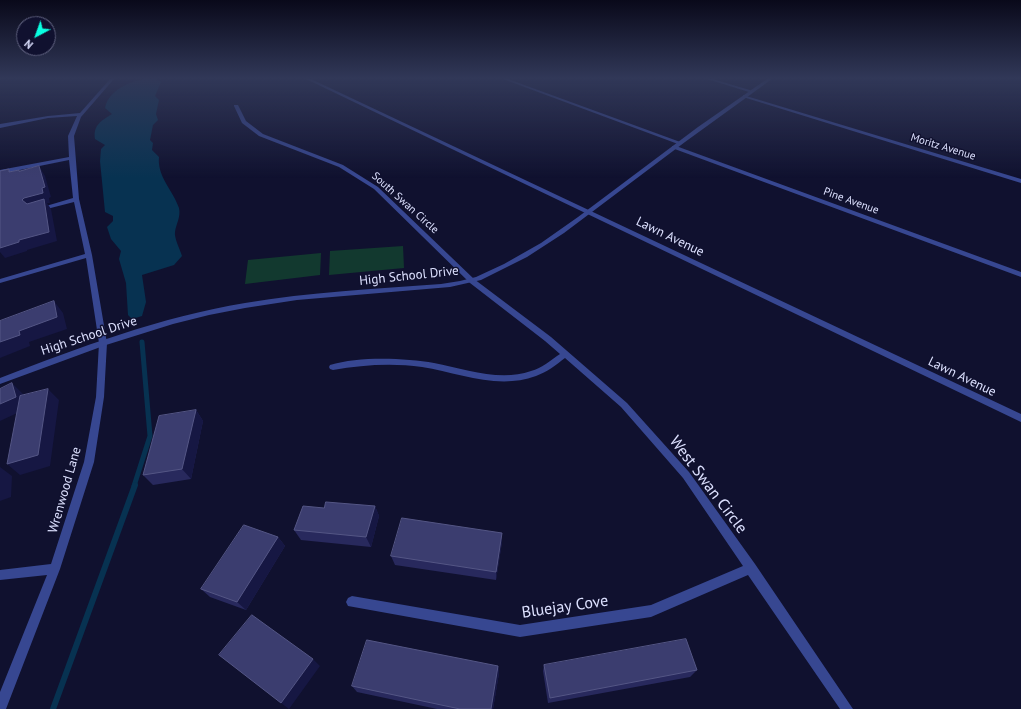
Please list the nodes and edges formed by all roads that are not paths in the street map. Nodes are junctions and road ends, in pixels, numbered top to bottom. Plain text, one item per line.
1 (239, 112) edge
2 (378, 112) edge
3 (591, 112) edge
4 (723, 112) edge
5 (797, 112) edge
6 (82, 114) joint
7 (0, 126) edge
8 (677, 145) junction
9 (72, 158) junction
10 (0, 172) edge
11 (1021, 181) edge
12 (76, 199) junction
13 (34, 210) edge
14 (590, 212) junction
15 (89, 255) junction
16 (1021, 274) edge
17 (0, 281) edge
18 (472, 281) junction
19 (103, 342) junction
20 (566, 354) junction
21 (333, 367) dead end
22 (0, 381) edge
23 (1021, 418) edge
24 (751, 568) junction
25 (55, 569) junction
26 (0, 575) edge
27 (352, 602) dead end
28 (0, 708) edge
29 (847, 709) edge

1 - 18 street, South Swan Circle
2 - 14 street, Lawn Avenue
3 - 8 street, Pine Avenue
4 - 8 street, High School Drive
5 - 11 street, Moritz Avenue
6 - 7 street
6 - 9 street, Wrenwood Lane
8 - 14 street, High School Drive
8 - 16 street, Pine Avenue
9 - 10 street
9 - 12 street, Wrenwood Lane
12 - 13 street
12 - 15 street, Wrenwood Lane
14 - 18 street, High School Drive
14 - 23 street, Lawn Avenue
15 - 17 street
15 - 19 street, Wrenwood Lane
18 - 19 street, High School Drive
18 - 20 street, West Swan Circle
19 - 22 street, High School Drive
19 - 25 street, Wrenwood Lane
20 - 21 street
20 - 24 street, West Swan Circle
24 - 27 street, Bluejay Cove
24 - 29 street, West Swan Circle
25 - 26 street
25 - 28 street, Wrenwood Lane

